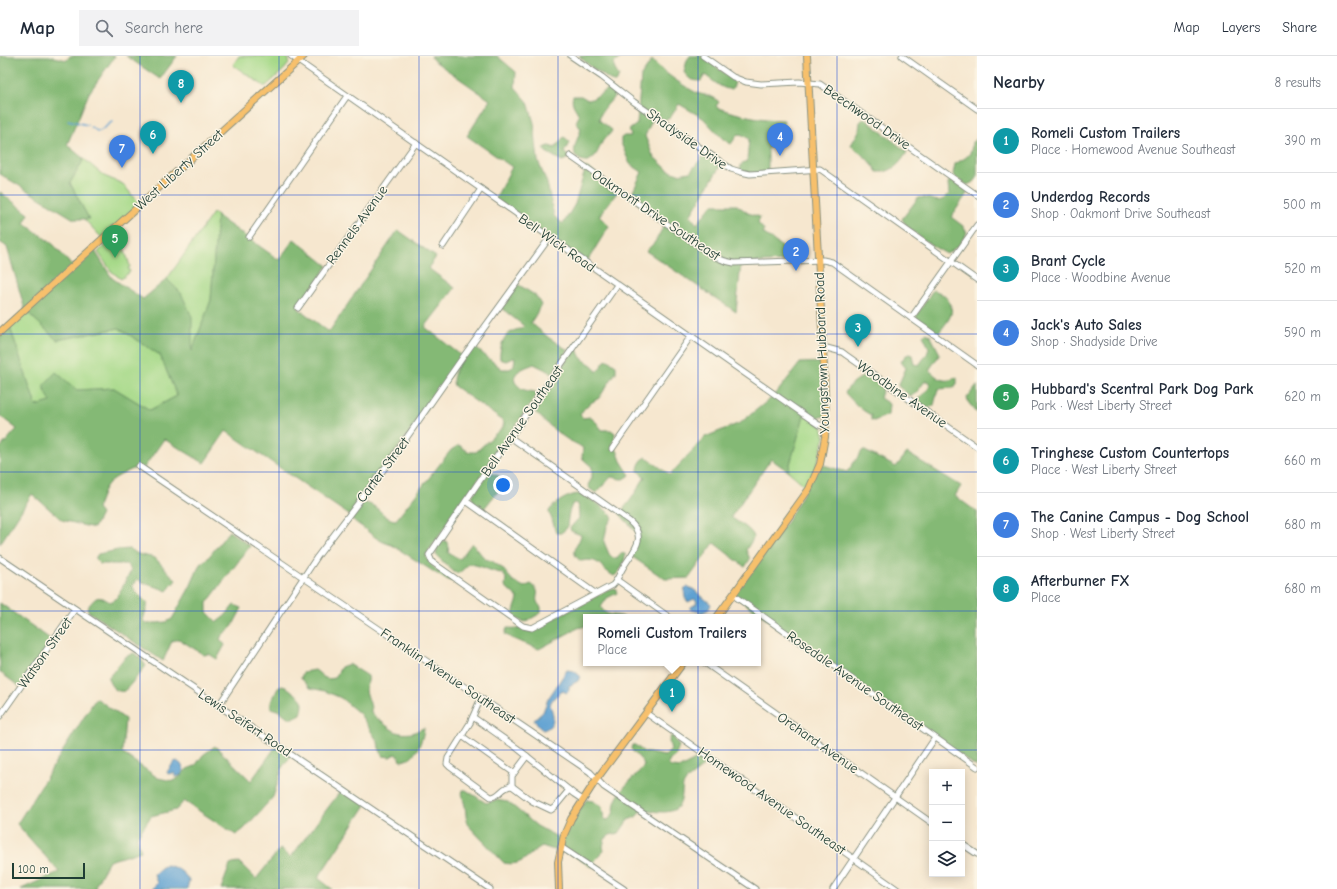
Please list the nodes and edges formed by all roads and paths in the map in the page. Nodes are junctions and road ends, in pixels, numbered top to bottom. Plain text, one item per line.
1 (291, 56) edge
2 (304, 56) edge
3 (571, 56) edge
4 (703, 56) edge
5 (807, 56) edge
6 (902, 56) edge
7 (298, 61) junction
8 (809, 82) junction
9 (347, 96) junction
10 (977, 109) edge
11 (416, 143) junction
12 (570, 156) dead end
13 (813, 169) junction
14 (480, 189) junction
15 (977, 194) edge
16 (977, 225) edge
17 (550, 237) junction
18 (249, 238) dead end
19 (443, 246) dead end
20 (819, 260) junction
21 (952, 262) junction
22 (977, 280) edge
23 (617, 285) junction
24 (298, 308) dead end
25 (911, 318) junction
26 (0, 332) edge
27 (691, 336) junction
28 (824, 347) junction
29 (977, 364) edge
30 (826, 426) junction
31 (510, 438) junction
32 (977, 447) edge
33 (612, 449) dead end
34 (139, 466) dead end
35 (466, 501) junction
36 (0, 558) edge
37 (303, 578) junction
38 (617, 580) junction
39 (595, 593) junction
40 (733, 595) junction
41 (75, 609) junction
42 (665, 614) edge
43 (719, 614) edge
44 (760, 614) edge
45 (761, 615) edge
46 (681, 666) edge
47 (709, 666) edge
48 (481, 698) junction
49 (219, 705) junction
50 (646, 713) junction
51 (0, 716) edge
52 (473, 718) junction
53 (462, 736) junction
54 (935, 738) junction
55 (527, 756) junction
56 (977, 767) edge
57 (514, 773) junction
58 (596, 780) junction
59 (512, 786) junction
60 (569, 790) junction
61 (895, 797) junction
62 (582, 800) junction
63 (929, 821) edge
64 (965, 846) edge
65 (561, 847) junction
66 (977, 854) edge
67 (854, 858) junction
68 (490, 889) edge
69 (559, 889) edge
70 (624, 889) edge
71 (755, 889) edge
72 (833, 889) edge
73 (897, 889) edge

1 - 7 street, Bell Wick Road
2 - 7 main road, West Liberty Street
3 - 13 street, Shadyside Drive
4 - 8 street, Beechwood Drive
5 - 8 main road, Youngstown Hubbard Road
6 - 10 street
7 - 9 street, Bell Wick Road
7 - 26 main road, West Liberty Street
8 - 13 main road, Youngstown Hubbard Road
8 - 15 street, Beechwood Drive
9 - 11 street, Bell Wick Road
9 - 18 street
11 - 14 street, Bell Wick Road
11 - 24 street, Rennels Avenue
12 - 20 street, Oakmont Drive Southeast
13 - 20 main road, Youngstown Hubbard Road
13 - 21 street, Shadyside Drive
14 - 17 street, Bell Wick Road
14 - 19 street
16 - 21 street
17 - 23 street, Bell Wick Road
17 - 37 street, Carter Street
20 - 25 street, Oakmont Drive Southeast
20 - 28 main road, Youngstown Hubbard Road
21 - 22 street, Shadyside Drive
21 - 25 street
23 - 27 street, Bell Wick Road
23 - 31 street, Bell Avenue Southeast
25 - 29 street, Oakmont Drive Southeast
27 - 30 street, Bell Wick Road
27 - 33 street
28 - 30 main road, Youngstown Hubbard Road
28 - 32 street, Woodbine Avenue
30 - 40 main road, Youngstown Hubbard Road
31 - 35 street, Bell Avenue Southeast
31 - 38 street
34 - 37 street, Franklin Avenue Southeast
35 - 39 street
35 - 39 street, Bell Avenue Southeast
36 - 41 street, Lewis Seifert Road
37 - 48 street, Franklin Avenue Southeast
37 - 49 street, Carter Street
38 - 39 street
38 - 42 street
40 - 43 main road, Youngstown Hubbard Road
40 - 44 street, Rosedale Avenue Southeast
41 - 49 street, Lewis Seifert Road
41 - 51 street, Watson Street
45 - 54 street, Rosedale Avenue Southeast
46 - 50 main road
47 - 61 street, Orchard Avenue
48 - 52 street
48 - 58 street, Franklin Avenue Southeast
49 - 68 street, Lewis Seifert Road
50 - 58 main road
50 - 67 street, Homewood Avenue Southeast
52 - 53 street
52 - 55 street
53 - 57 street
53 - 59 street
54 - 56 street, Rosedale Avenue Southeast
54 - 61 street
55 - 57 street
55 - 60 street
57 - 59 street
58 - 62 main road
58 - 71 street, Franklin Avenue Southeast
59 - 60 street
60 - 62 street
61 - 63 street, Orchard Avenue
61 - 67 street
62 - 65 main road
64 - 66 street
65 - 69 main road
65 - 70 street
67 - 72 street
67 - 73 street, Homewood Avenue Southeast

